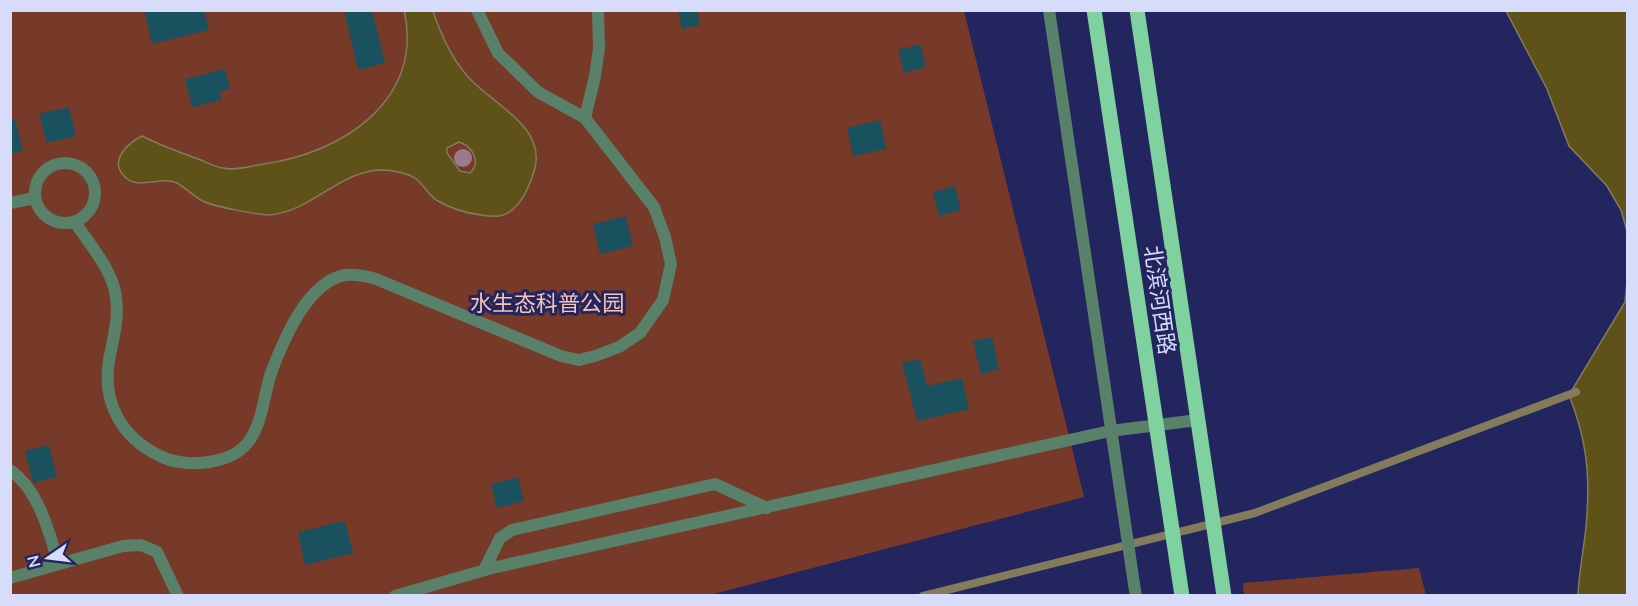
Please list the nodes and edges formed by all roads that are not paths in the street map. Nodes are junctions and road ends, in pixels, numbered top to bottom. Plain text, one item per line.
1 (477, 10) edge
2 (598, 10) edge
3 (1049, 10) edge
4 (1094, 10) edge
5 (1137, 10) edge
6 (585, 118) junction
7 (35, 198) junction
8 (10, 204) edge
9 (75, 222) junction
10 (1198, 420) junction
11 (1156, 425) junction
12 (1110, 431) junction
13 (10, 470) edge
14 (767, 508) junction
15 (59, 564) junction
16 (484, 570) junction
17 (10, 578) edge
18 (1135, 590) edge
19 (178, 596) edge
20 (395, 596) edge
21 (1182, 596) edge
22 (1224, 596) edge

1 - 6 street
2 - 6 street
3 - 12 street
4 - 11 main road, 北滨河西路
5 - 10 main road, 北滨河西路
6 - 9 street
7 - 8 street
7 - 9 street
7 - 9 street
10 - 11 street
10 - 22 main road, 北滨河西路
11 - 12 street
11 - 21 main road, 北滨河西路
12 - 14 street
12 - 18 street
13 - 15 street
14 - 16 street
14 - 16 street
15 - 17 street
15 - 19 street
16 - 20 street

